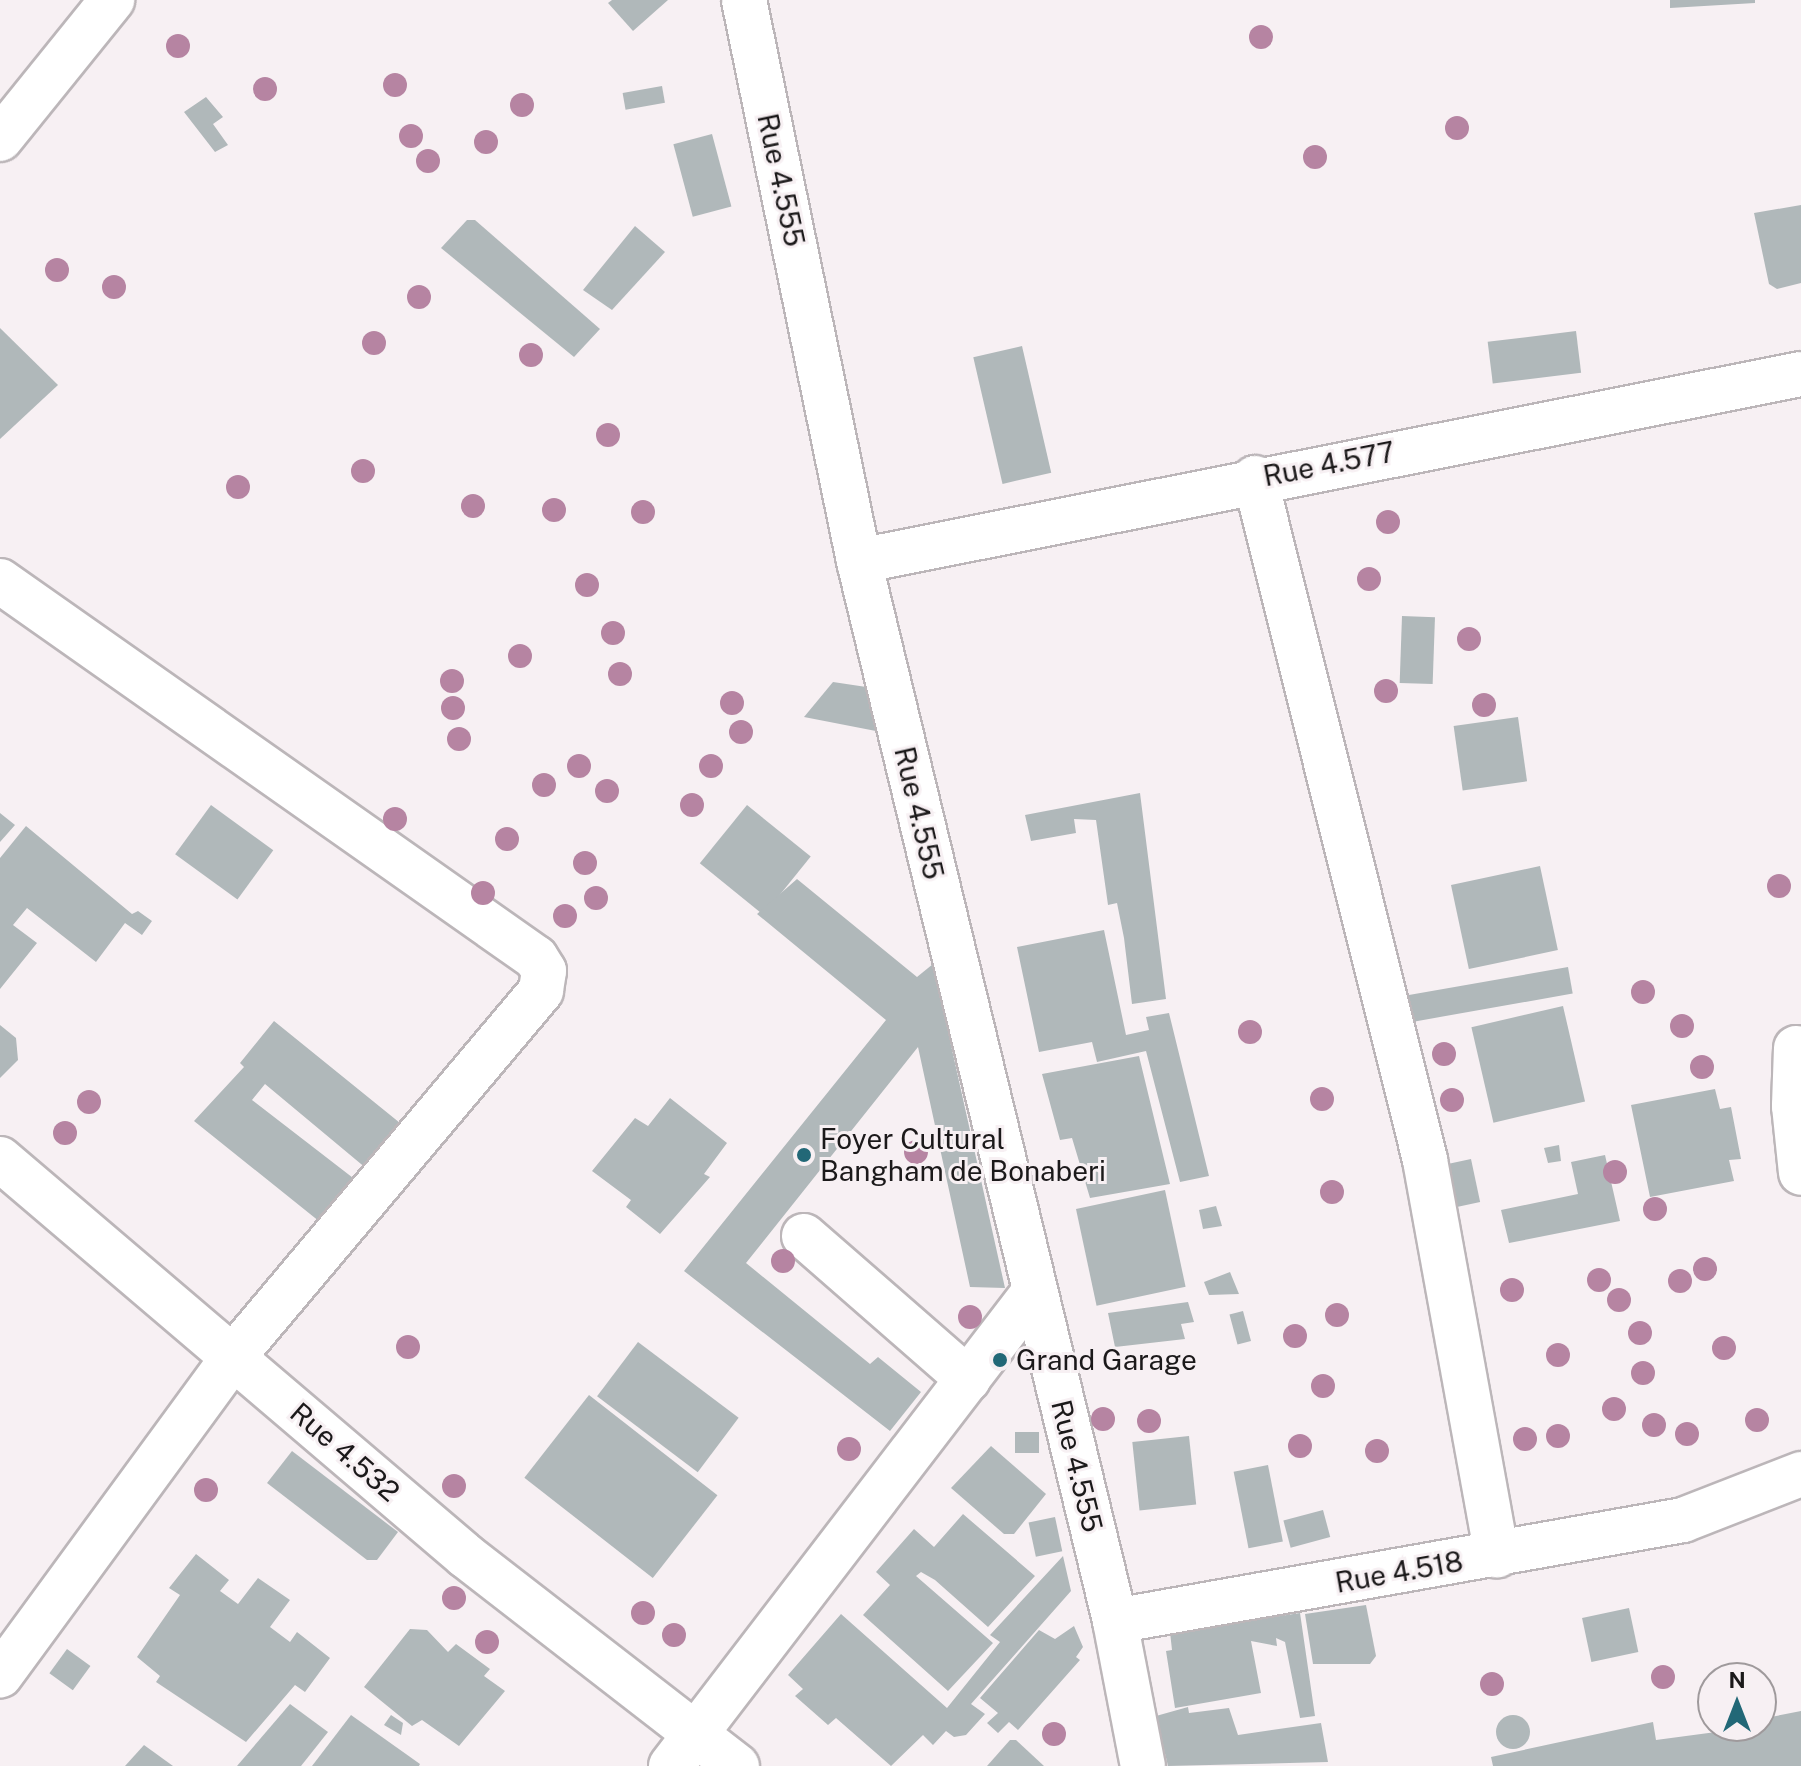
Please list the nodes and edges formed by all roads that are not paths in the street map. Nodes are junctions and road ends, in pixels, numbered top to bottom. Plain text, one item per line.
1 (112, 0) edge
2 (744, 0) edge
3 (0, 139) edge
4 (1801, 374) edge
5 (1255, 478) junction
6 (859, 561) junction
7 (0, 581) edge
8 (1796, 1048) dead end
9 (0, 1159) edge
10 (1801, 1173) edge
11 (804, 1236) dead end
12 (1034, 1292) junction
13 (234, 1356) junction
14 (968, 1379) junction
15 (1801, 1474) edge
16 (1497, 1555) junction
17 (1115, 1621) junction
18 (0, 1676) edge
19 (700, 1733) junction
20 (671, 1766) edge
21 (737, 1766) edge
22 (1143, 1766) edge

1 - 3 street
2 - 6 street, Rue 4.555
4 - 5 street, Rue 4.577
5 - 6 street, Rue 4.577
5 - 16 street
6 - 12 street, Rue 4.555
7 - 13 street
8 - 10 street
9 - 13 street, Rue 4.532
11 - 14 street
12 - 14 street
12 - 17 street, Rue 4.555
13 - 18 street
13 - 19 street, Rue 4.532
14 - 19 street
15 - 16 street, Rue 4.518
16 - 17 street, Rue 4.518
17 - 22 street, Rue 4.555
19 - 20 street
19 - 21 street, Rue 4.532

